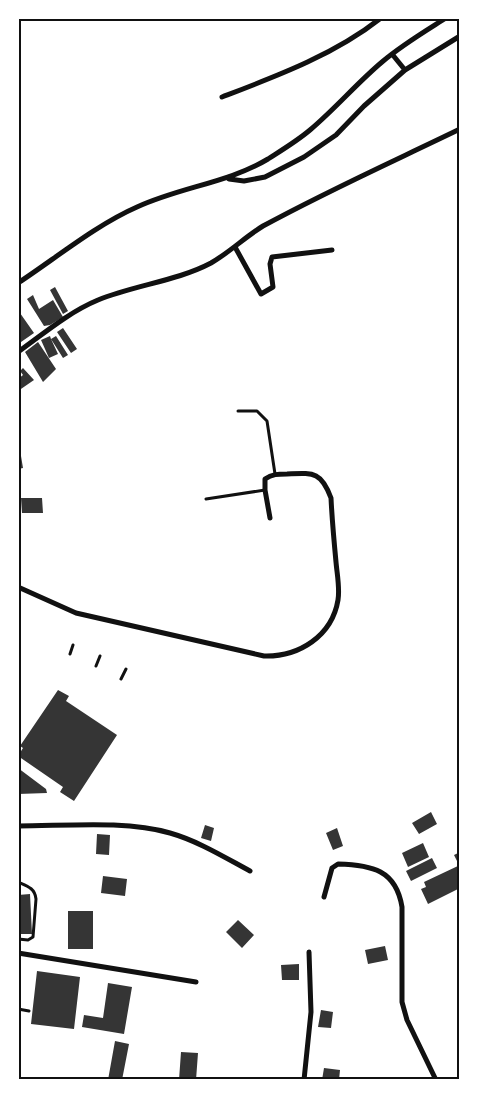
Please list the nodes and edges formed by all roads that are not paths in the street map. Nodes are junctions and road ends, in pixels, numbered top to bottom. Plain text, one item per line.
1 (381, 18) edge
2 (446, 18) edge
3 (460, 36) edge
4 (392, 54) junction
5 (405, 70) junction
6 (222, 97) dead end
7 (460, 129) edge
8 (227, 178) junction
9 (235, 247) junction
10 (332, 250) dead end
11 (18, 283) edge
12 (18, 352) edge
13 (238, 411) dead end
14 (275, 474) junction
15 (265, 490) junction
16 (206, 499) dead end
17 (270, 518) dead end
18 (18, 587) edge
19 (73, 645) dead end
20 (70, 654) dead end
21 (100, 656) dead end
22 (96, 666) dead end
23 (126, 669) dead end
24 (121, 679) dead end
25 (18, 826) edge
26 (250, 870) dead end
27 (18, 882) edge
28 (324, 897) dead end
29 (18, 939) edge
30 (309, 952) dead end
31 (18, 953) edge
32 (196, 982) dead end
33 (18, 1009) edge
34 (29, 1011) dead end
35 (304, 1080) edge
36 (436, 1080) edge

1 - 6 street
2 - 4 street
3 - 5 street
4 - 5 street
4 - 8 street
5 - 8 street
7 - 9 street
8 - 11 street
9 - 10 street
9 - 12 street
13 - 14 lane
14 - 15 street
14 - 18 street
15 - 16 lane
15 - 17 street
19 - 20 lane
21 - 22 lane
23 - 24 lane
25 - 26 street
27 - 29 lane
28 - 36 street
30 - 35 street
31 - 32 street
33 - 34 lane

